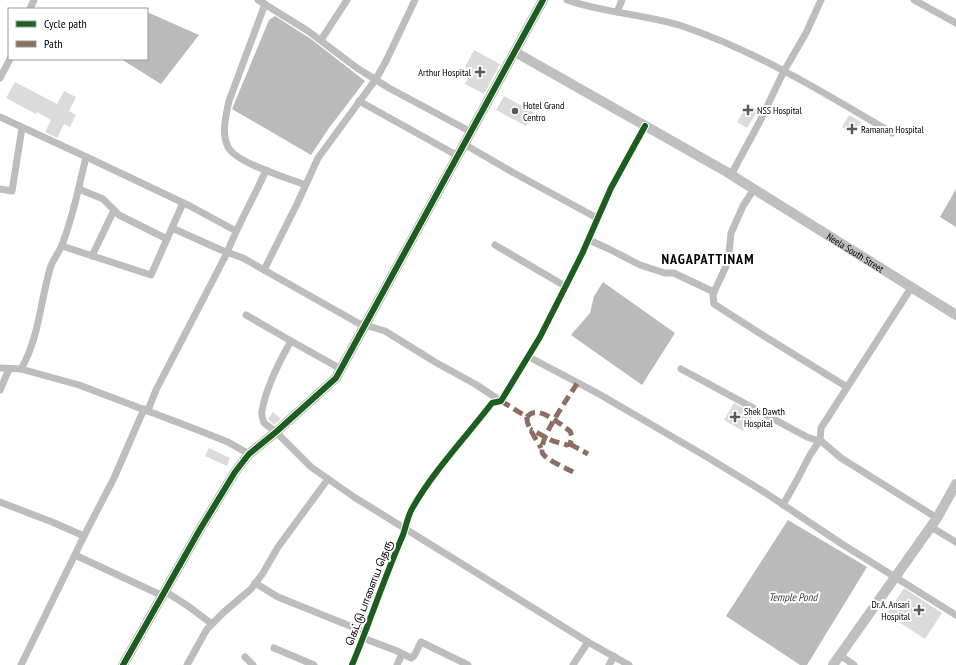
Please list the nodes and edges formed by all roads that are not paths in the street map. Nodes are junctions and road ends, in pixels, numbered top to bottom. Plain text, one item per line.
1 (258, 0) edge
2 (347, 0) edge
3 (415, 0) edge
4 (543, 0) edge
5 (567, 0) edge
6 (622, 0) edge
7 (821, 0) edge
8 (914, 0) edge
9 (265, 4) junction
10 (617, 12) junction
11 (956, 23) edge
12 (321, 40) junction
13 (515, 52) junction
14 (9, 60) edge
15 (784, 71) junction
16 (0, 78) edge
17 (376, 79) junction
18 (359, 101) junction
19 (0, 117) edge
20 (645, 126) junction
21 (22, 128) junction
22 (471, 132) junction
23 (892, 133) dead end
24 (464, 144) junction
25 (458, 156) junction
26 (86, 157) junction
27 (266, 170) junction
28 (731, 175) junction
29 (305, 185) junction
30 (0, 189) edge
31 (78, 189) junction
32 (754, 189) junction
33 (183, 203) junction
34 (114, 210) junction
35 (597, 218) junction
36 (172, 228) junction
37 (236, 231) junction
38 (167, 239) junction
39 (589, 240) junction
40 (495, 245) dead end
41 (62, 246) junction
42 (228, 253) junction
43 (92, 256) junction
44 (264, 270) junction
45 (565, 286) junction
46 (910, 288) junction
47 (714, 292) junction
48 (246, 315) dead end
49 (956, 315) edge
50 (365, 325) junction
51 (291, 341) junction
52 (529, 357) junction
53 (0, 368) edge
54 (9, 369) junction
55 (21, 369) junction
56 (341, 369) junction
57 (681, 369) dead end
58 (847, 387) junction
59 (0, 390) edge
60 (501, 401) junction
61 (146, 410) junction
62 (276, 432) junction
63 (820, 440) junction
64 (249, 454) junction
65 (328, 479) junction
66 (956, 484) edge
67 (0, 502) edge
68 (783, 504) junction
69 (937, 518) junction
70 (931, 527) junction
71 (406, 528) junction
72 (84, 536) junction
73 (956, 542) edge
74 (75, 556) junction
75 (896, 577) junction
76 (255, 583) junction
77 (164, 594) junction
78 (956, 615) edge
79 (212, 624) junction
80 (364, 635) junction
81 (588, 642) junction
82 (274, 648) dead end
83 (402, 654) junction
84 (840, 655) junction
85 (614, 656) junction
86 (245, 657) dead end
87 (22, 665) edge
88 (124, 665) edge
89 (186, 665) edge
90 (253, 665) edge
91 (314, 665) edge
92 (352, 665) edge
93 (397, 665) edge
94 (468, 665) edge
95 (573, 665) edge
96 (609, 665) edge
97 (630, 665) edge
98 (833, 665) edge
99 (854, 665) edge

1 - 9 street
2 - 12 street
3 - 17 street
4 - 13 street
5 - 10 street
6 - 10 street
7 - 15 street
8 - 11 street
9 - 12 street
9 - 27 street
10 - 15 street
12 - 17 street
13 - 20 street, Neela South Street
13 - 22 street
14 - 16 street
15 - 23 street
15 - 28 street
17 - 18 street
17 - 22 street
18 - 25 street
18 - 29 street
19 - 21 street
20 - 28 street, Neela South Street
20 - 35 street
21 - 26 street
21 - 30 street
22 - 24 street
24 - 25 street
24 - 35 street
25 - 50 street
26 - 31 street
26 - 33 street
27 - 29 street
27 - 37 street
28 - 32 street, Neela South Street
29 - 44 street
31 - 34 street
31 - 41 street
32 - 46 street, Neela South Street
32 - 47 street
33 - 36 street
33 - 37 street
34 - 38 street
34 - 43 street
35 - 39 street
36 - 38 street
36 - 42 street
37 - 42 street
38 - 43 street
39 - 45 street
39 - 47 street
40 - 45 street
41 - 43 street
41 - 55 street
42 - 44 street
42 - 61 street
44 - 50 street
45 - 52 street
46 - 49 street, Neela South Street
46 - 58 street
47 - 58 street
48 - 51 street
50 - 56 street
50 - 60 street
51 - 56 street
51 - 62 street
52 - 60 street
52 - 68 street
53 - 54 street
54 - 55 street
54 - 59 street
55 - 61 street
56 - 62 street
57 - 63 street
58 - 63 street
60 - 71 street, கெட்டு பாளைய தெரு
61 - 64 street
61 - 72 street
62 - 64 street
62 - 65 street
63 - 68 street
63 - 69 street
64 - 77 street
65 - 71 street
65 - 76 street
66 - 69 street
67 - 72 street
68 - 75 street
69 - 70 street
70 - 73 street
70 - 75 street
71 - 80 street, கெட்டு பாளைய தெரு
71 - 81 street
72 - 74 street
74 - 77 street
74 - 87 street
75 - 78 street
75 - 84 street
76 - 79 street
76 - 80 street
77 - 79 street
77 - 88 street
79 - 89 street
80 - 83 street
80 - 92 street, கெட்டு பாளைய தெரு
81 - 85 street
81 - 95 street
82 - 91 street
83 - 93 street
83 - 94 street
84 - 98 street
84 - 99 street
85 - 96 street
85 - 97 street
86 - 90 street

